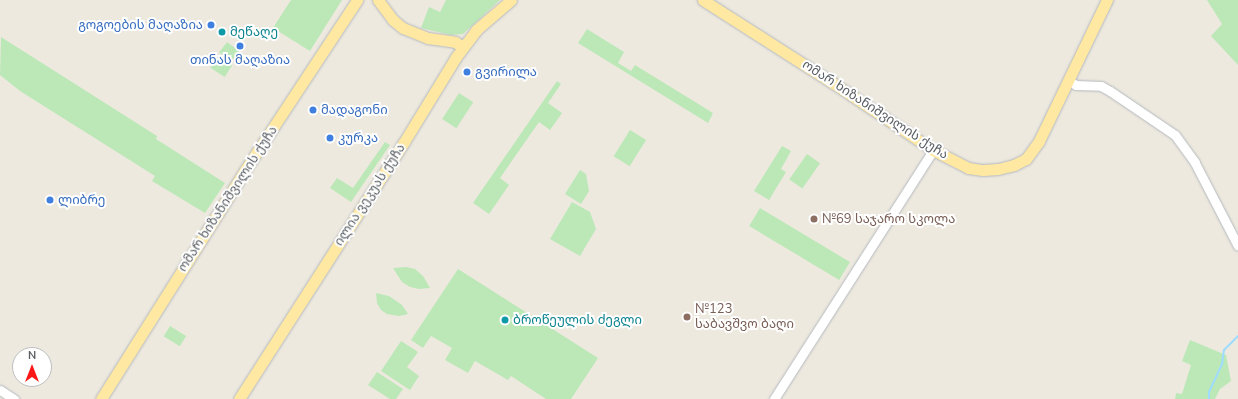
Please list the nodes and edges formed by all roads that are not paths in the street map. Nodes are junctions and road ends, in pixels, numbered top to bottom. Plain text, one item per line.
1 (357, 0) edge
2 (378, 0) edge
3 (511, 0) edge
4 (703, 0) edge
5 (1107, 0) edge
6 (463, 47) junction
7 (1069, 80) junction
8 (933, 150) junction
9 (1238, 246) edge
10 (0, 390) edge
11 (14, 399) edge
12 (101, 399) edge
13 (239, 399) edge
14 (774, 399) edge

1 - 12 main road, ომარ ხიზანიშვილის ქუჩა
2 - 6 main road
3 - 6 main road, ილია ვეკუას ქუჩა
4 - 8 main road, ომარ ხიზანიშვილის ქუჩა
5 - 7 main road, ომარ ხიზანიშვილის ქუჩა
6 - 13 main road, ილია ვეკუას ქუჩა
7 - 8 main road, ომარ ხიზანიშვილის ქუჩა
7 - 9 street
8 - 14 street
10 - 11 street

